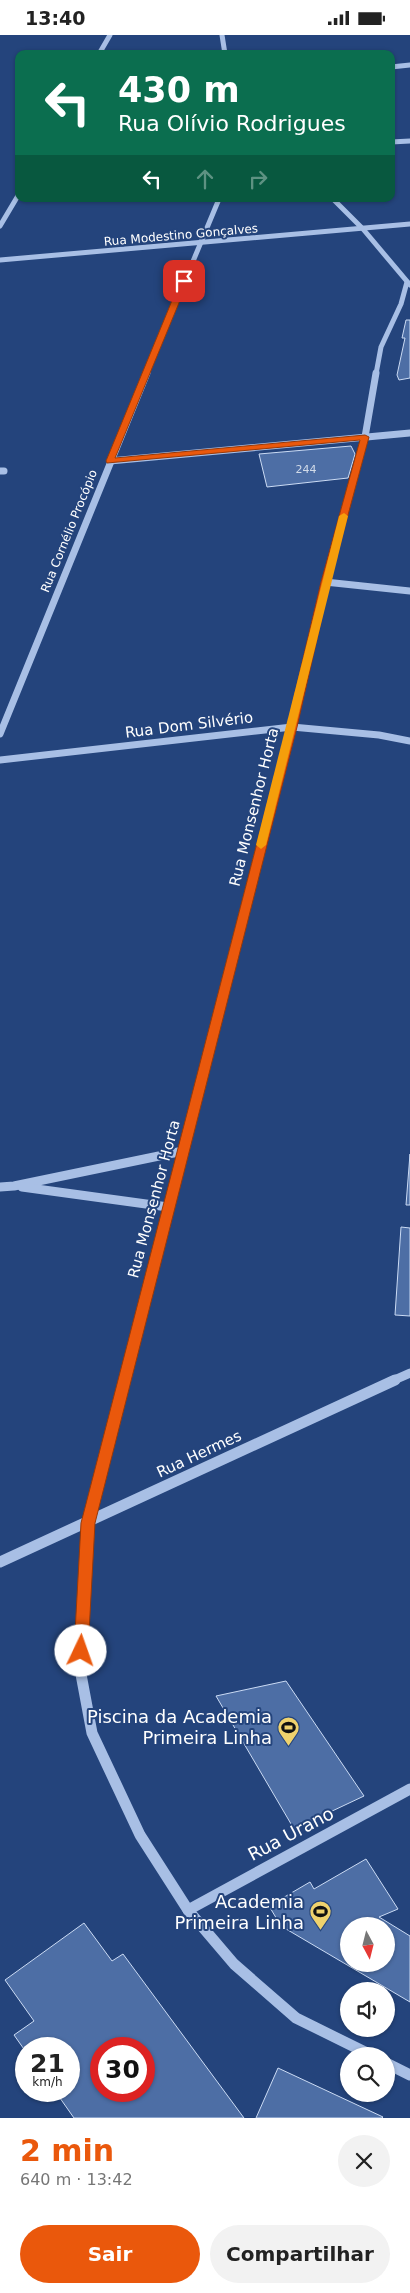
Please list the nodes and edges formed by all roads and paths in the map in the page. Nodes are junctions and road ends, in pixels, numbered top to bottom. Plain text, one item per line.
1 (110, 35) edge
2 (222, 35) edge
3 (101, 50) edge
4 (224, 50) edge
5 (410, 65) edge
6 (395, 67) edge
7 (410, 141) edge
8 (395, 142) edge
9 (15, 201) edge
10 (218, 202) edge
11 (336, 202) edge
12 (410, 224) edge
13 (0, 226) edge
14 (363, 229) junction
15 (199, 245) junction
16 (0, 260) edge
17 (409, 284) edge
18 (410, 433) edge
19 (365, 437) junction
20 (110, 461) junction
21 (326, 582) junction
22 (410, 591) edge
23 (292, 727) junction
24 (0, 734) edge
25 (410, 741) edge
26 (0, 760) edge
27 (183, 1151) junction
28 (14, 1186) junction
29 (0, 1187) edge
30 (168, 1207) junction
31 (410, 1373) edge
32 (88, 1523) junction
33 (0, 1562) edge
34 (410, 1789) edge
35 (188, 1910) junction
36 (355, 2047) edge
37 (395, 2068) edge
38 (410, 2075) edge

1 - 3 street
2 - 4 street
5 - 6 street
7 - 8 street
9 - 13 street
10 - 15 street, Rua Cornélio Procópio
11 - 14 street
12 - 14 street, Rua Modestino Gonçalves
14 - 15 street, Rua Modestino Gonçalves
14 - 17 street
15 - 16 street, Rua Modestino Gonçalves
15 - 20 street, Rua Cornélio Procópio
17 - 19 street, Rua Monsenhor Horta
18 - 19 street
19 - 20 street
19 - 21 street, Rua Monsenhor Horta
20 - 24 street, Rua Cornélio Procópio
21 - 22 street
21 - 23 street, Rua Monsenhor Horta
23 - 25 street, Rua Dom Silvério
23 - 26 street, Rua Dom Silvério
23 - 27 street, Rua Monsenhor Horta
27 - 28 street
27 - 30 street, Rua Monsenhor Horta
28 - 29 street
28 - 30 street
30 - 32 street, Rua Monsenhor Horta
31 - 32 street, Rua Hermes
32 - 33 street, Rua Hermes
32 - 35 street, Rua Monsenhor Horta
34 - 35 street, Rua Urano
35 - 36 street, Rua Monsenhor Horta
37 - 38 street

